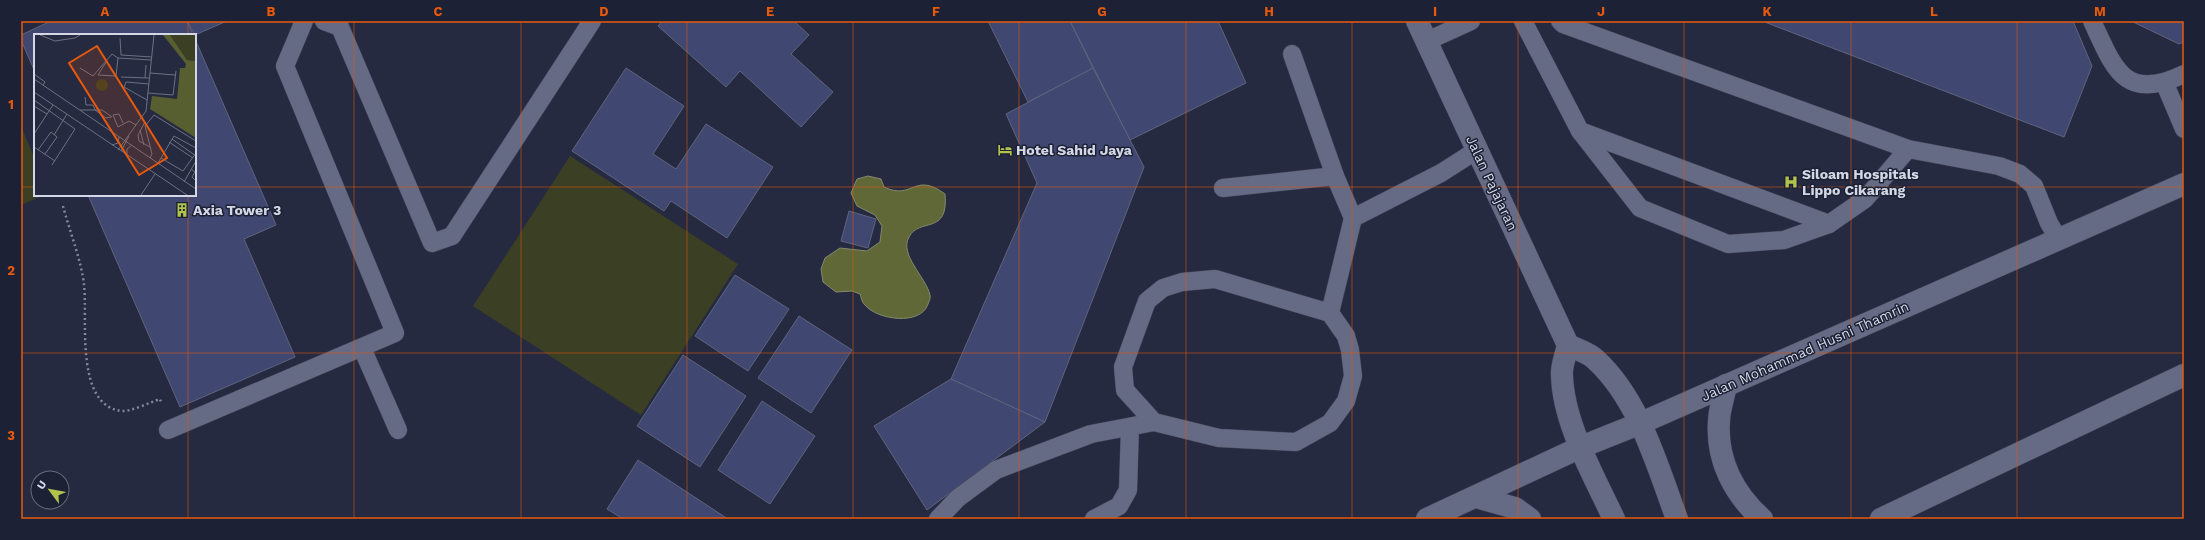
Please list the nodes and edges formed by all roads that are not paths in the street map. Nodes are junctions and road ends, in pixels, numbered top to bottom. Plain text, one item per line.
1 (304, 21) edge
2 (324, 21) edge
3 (592, 21) edge
4 (1417, 21) edge
5 (1471, 21) edge
6 (1523, 21) edge
7 (1560, 21) edge
8 (2092, 21) edge
9 (1427, 41) junction
10 (1292, 54) dead end
11 (2184, 74) edge
12 (2165, 84) junction
13 (2184, 129) edge
14 (1580, 131) junction
15 (1908, 149) junction
16 (1477, 150) junction
17 (1335, 176) junction
18 (2184, 184) edge
19 (1223, 188) dead end
20 (1353, 218) junction
21 (1829, 224) junction
22 (2059, 240) junction
23 (1330, 313) junction
24 (1568, 345) junction
25 (362, 348) junction
26 (2184, 375) edge
27 (1726, 385) junction
28 (1154, 422) junction
29 (1641, 423) junction
30 (1130, 427) junction
31 (168, 430) road end
32 (398, 430) dead end
33 (1581, 447) junction
34 (1476, 497) junction
35 (938, 519) edge
36 (1094, 519) edge
37 (1427, 519) edge
38 (1530, 519) edge
39 (1614, 519) edge
40 (1677, 519) edge
41 (1762, 519) edge
42 (1881, 519) edge

1 - 25 lane
2 - 3 lane
4 - 9 street, Jalan Pajajaran
5 - 9 lane
6 - 14 lane
7 - 15 lane
8 - 12 lane
9 - 16 street, Jalan Pajajaran
10 - 17 lane
11 - 12 lane
12 - 13 lane
14 - 21 lane
14 - 21 lane
15 - 21 lane
15 - 22 lane
16 - 20 lane
16 - 24 street, Jalan Pajajaran
17 - 19 lane
17 - 20 lane
18 - 22 street, Jalan Mohammad Husni Thamrin
20 - 23 lane
22 - 27 street, Jalan Mohammad Husni Thamrin
23 - 28 lane
23 - 28 lane
24 - 29 street
24 - 33 street
25 - 31 lane
25 - 32 lane
26 - 42 street
27 - 29 street, Jalan Mohammad Husni Thamrin
27 - 41 street
28 - 30 lane
29 - 33 street, Jalan Mohammad Husni Thamrin
29 - 40 street
30 - 35 lane
30 - 36 lane
33 - 34 street, Jalan Mohammad Husni Thamrin
33 - 39 street
34 - 37 street, Jalan Mohammad Husni Thamrin
34 - 38 street

